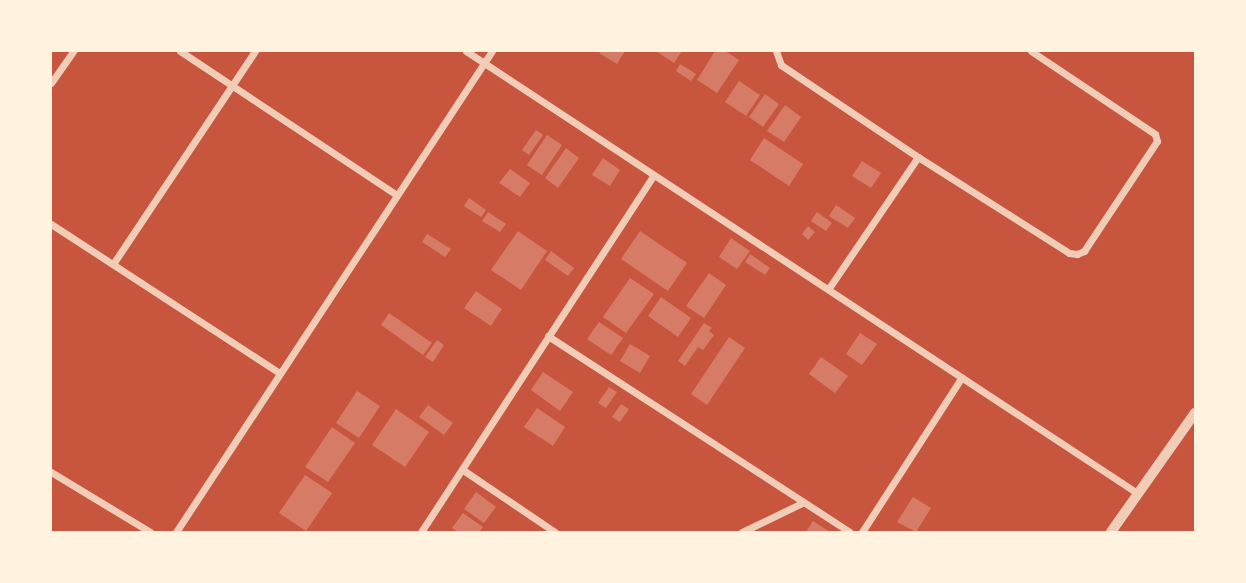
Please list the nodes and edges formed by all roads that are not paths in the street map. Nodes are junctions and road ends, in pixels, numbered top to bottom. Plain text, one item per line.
1 (73, 51) edge
2 (180, 51) edge
3 (255, 51) edge
4 (466, 51) edge
5 (492, 51) edge
6 (776, 51) edge
7 (1031, 51) edge
8 (484, 63) junction
9 (51, 83) edge
10 (233, 84) junction
11 (918, 158) junction
12 (654, 175) junction
13 (397, 195) junction
14 (51, 224) edge
15 (113, 264) junction
16 (829, 288) junction
17 (548, 336) junction
18 (280, 373) junction
19 (962, 377) junction
20 (1195, 413) edge
21 (463, 470) junction
22 (51, 472) edge
23 (1137, 493) junction
24 (802, 503) junction
25 (150, 532) edge
26 (176, 532) edge
27 (421, 532) edge
28 (555, 532) edge
29 (742, 532) edge
30 (850, 532) edge
31 (862, 532) edge
32 (1111, 532) edge

1 - 9 street
2 - 10 street
3 - 10 street
4 - 8 street
5 - 8 street
6 - 11 street
7 - 11 street
8 - 12 street
8 - 13 street
10 - 13 street
10 - 15 street
11 - 16 street
12 - 16 street
12 - 17 street
13 - 18 street
14 - 15 street
15 - 18 street
16 - 19 street
17 - 21 street
17 - 24 street
18 - 26 street
19 - 23 street
19 - 31 street
20 - 23 street
21 - 27 street
21 - 28 street
22 - 25 street
23 - 32 street
24 - 29 street
24 - 30 street

